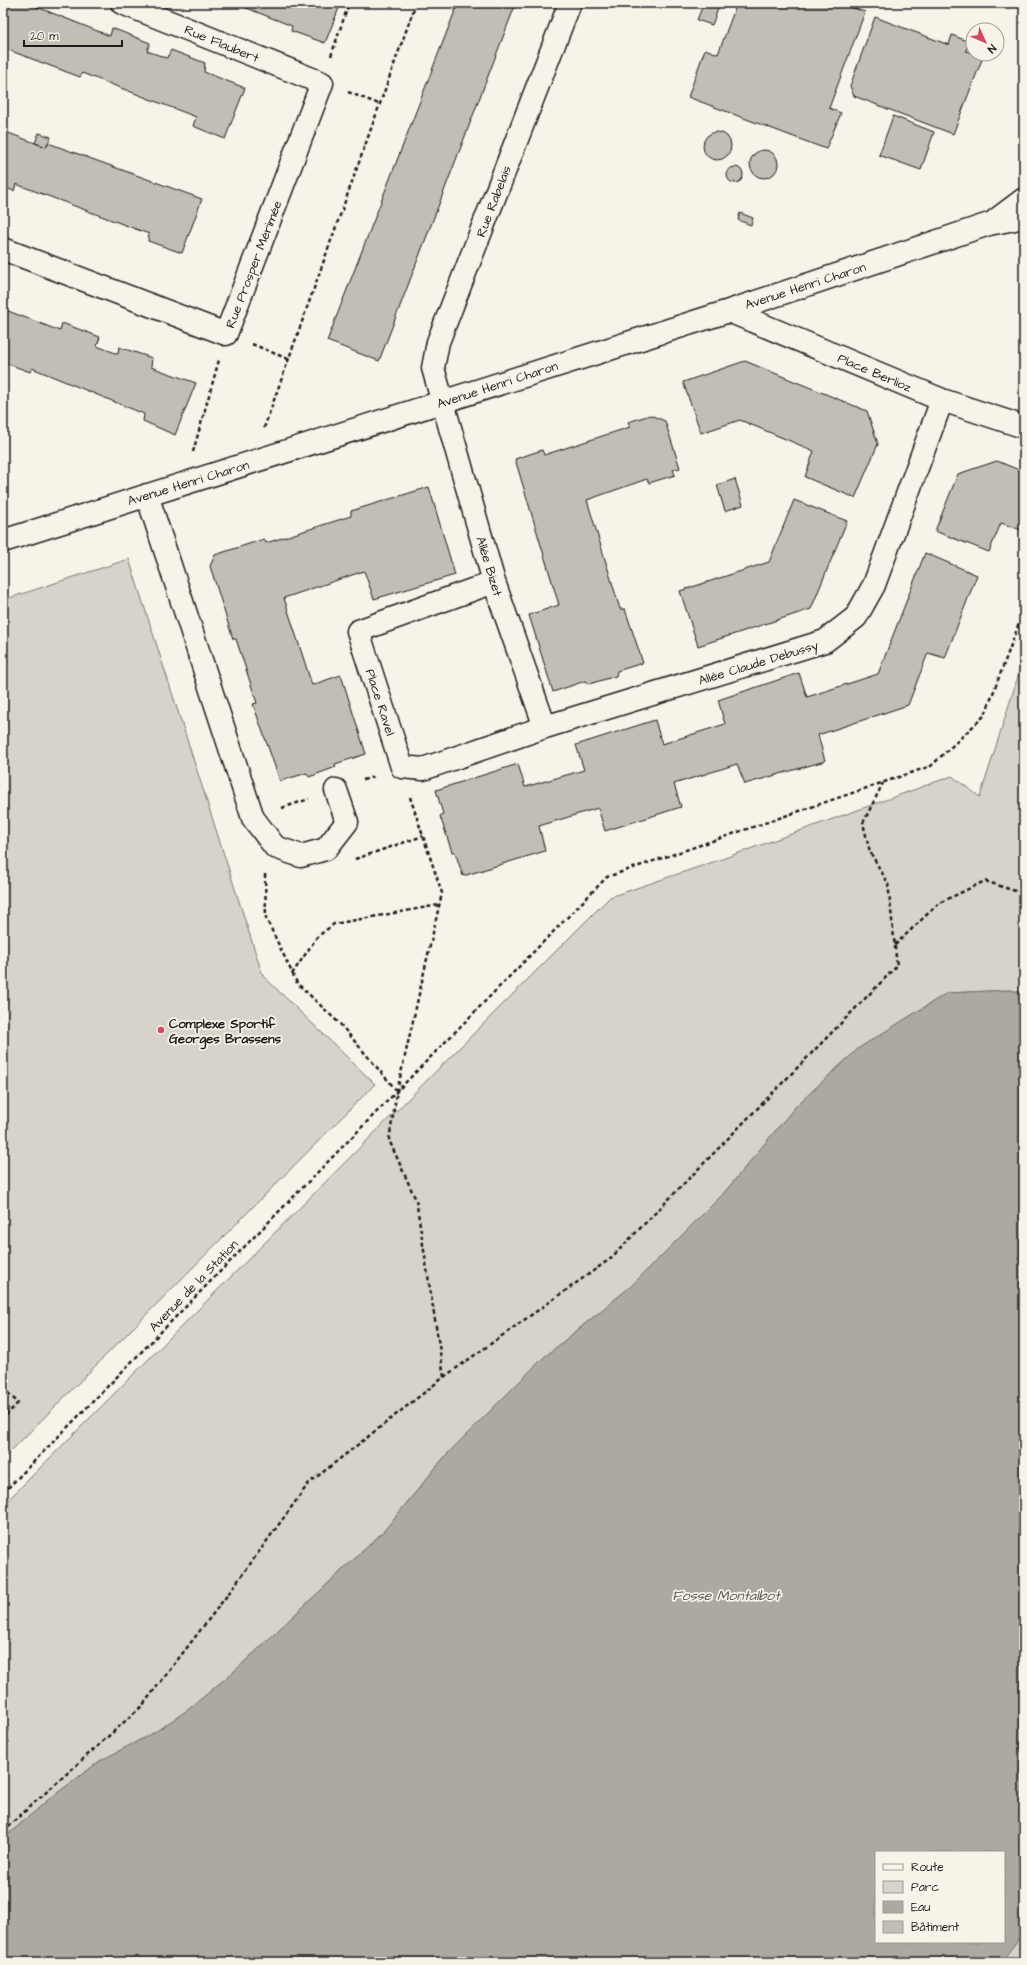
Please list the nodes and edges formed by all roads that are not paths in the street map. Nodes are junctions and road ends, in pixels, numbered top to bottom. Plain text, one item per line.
1 (122, 3) edge
2 (570, 3) edge
3 (322, 83) joint
4 (1024, 200) edge
5 (1024, 217) edge
6 (989, 224) junction
7 (3, 248) edge
8 (729, 311) junction
9 (942, 400) junction
10 (442, 402) junction
11 (1024, 427) edge
12 (147, 495) junction
13 (3, 541) edge
14 (494, 582) junction
15 (545, 727) junction
16 (336, 790) road end

1 - 3 street, Rue Flaubert
2 - 10 street, Rue Rabelais
3 - 7 street, Rue Prosper Mérimée
4 - 6 street, Avenue Henri Charon
5 - 6 street, Avenue Henri Charon
6 - 8 street, Avenue Henri Charon
8 - 9 street, Place Berlioz
8 - 10 street, Avenue Henri Charon
9 - 11 street, Place Berlioz
9 - 15 street, Allée Claude Debussy
10 - 12 street, Avenue Henri Charon
10 - 14 street, Allée Bizet
12 - 13 street, Avenue Henri Charon
12 - 16 street
14 - 15 street, Allée Bizet
14 - 15 street, Place Ravel

